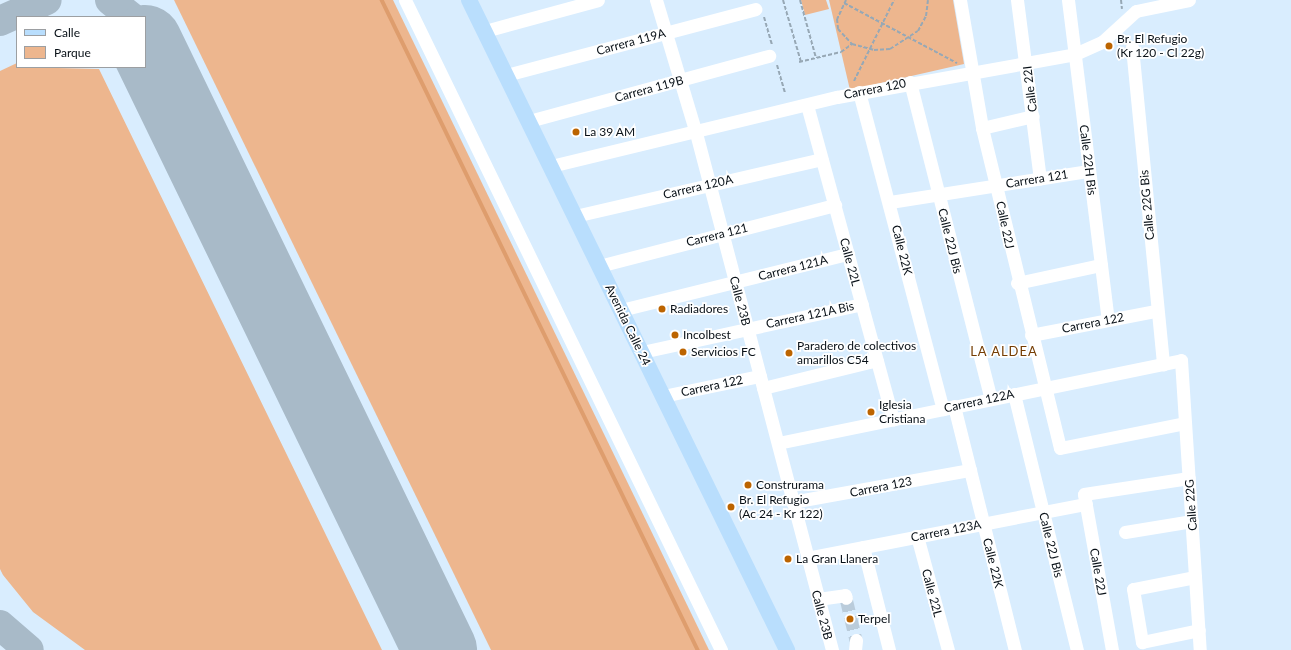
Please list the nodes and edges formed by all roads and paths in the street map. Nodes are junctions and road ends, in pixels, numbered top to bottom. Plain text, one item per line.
1 (405, 0) edge
2 (470, 0) edge
3 (598, 0) edge
4 (656, 0) edge
5 (783, 0) edge
6 (800, 0) edge
7 (846, 0) edge
8 (894, 0) edge
9 (928, 0) edge
10 (960, 0) edge
11 (1017, 0) edge
12 (1068, 0) edge
13 (1189, 0) edge
14 (844, 3) junction
15 (1166, 3) edge
16 (755, 9) dead end
17 (883, 23) junction
18 (484, 31) junction
19 (666, 33) junction
20 (911, 37) junction
21 (852, 44) junction
22 (1132, 47) dead end
23 (870, 49) junction
24 (1075, 54) junction
25 (769, 56) dead end
26 (816, 58) junction
27 (1027, 63) junction
28 (973, 72) junction
29 (506, 75) junction
30 (680, 80) junction
31 (910, 82) junction
32 (853, 93) junction
33 (807, 104) junction
34 (1033, 116) junction
35 (529, 121) junction
36 (982, 128) junction
37 (696, 133) junction
38 (822, 159) junction
39 (551, 166) junction
40 (1089, 171) junction
41 (1040, 178) junction
42 (710, 184) junction
43 (996, 185) junction
44 (938, 194) junction
45 (890, 202) junction
46 (835, 205) junction
47 (575, 216) junction
48 (723, 234) junction
49 (848, 254) junction
50 (1101, 264) junction
51 (599, 266) junction
52 (735, 282) junction
53 (1017, 283) junction
54 (862, 304) junction
55 (621, 310) junction
56 (1156, 311) junction
57 (1108, 320) junction
58 (748, 329) junction
59 (1031, 335) junction
60 (642, 352) junction
61 (877, 360) junction
62 (1181, 360) joint
63 (1163, 364) junction
64 (762, 382) junction
65 (1044, 388) junction
66 (1014, 394) junction
67 (663, 396) junction
68 (991, 399) junction
69 (948, 408) junction
70 (893, 419) junction
71 (1185, 423) junction
72 (778, 443) junction
73 (970, 470) junction
74 (1189, 478) junction
75 (1085, 499) junction
76 (792, 502) junction
77 (1043, 512) junction
78 (1192, 521) junction
79 (983, 523) junction
80 (1125, 532) dead end
81 (917, 536) junction
82 (862, 547) junction
83 (807, 558) junction
84 (1195, 578) junction
85 (846, 598) dead end
86 (818, 599) junction
87 (1199, 630) junction
88 (721, 650) edge
89 (787, 650) edge
90 (832, 650) edge
91 (889, 650) edge
92 (948, 650) edge
93 (1015, 650) edge
94 (1077, 650) edge
95 (1112, 650) edge
96 (1200, 650) edge

1 - 88 street
2 - 18 main road, Avenida Calle 24
3 - 18 street
4 - 19 street, Calle 23B
5 - 26 path
6 - 26 path
7 - 14 path
8 - 17 path
9 - 20 path
10 - 28 street, Calle 22J
11 - 27 street, Calle 22I
12 - 24 street, Calle 22H Bis
13 - 15 street, Carrera 120
14 - 17 path
14 - 21 path
15 - 24 street, Carrera 120
16 - 19 street, Carrera 119A
17 - 20 path
17 - 23 path
18 - 29 main road, Avenida Calle 24
19 - 29 street, Carrera 119A
19 - 30 street, Calle 23B
20 - 23 path
20 - 28 path
21 - 23 path
21 - 26 path
22 - 56 street, Calle 22G Bis
23 - 32 path
24 - 27 street, Carrera 120
24 - 40 street, Calle 22H Bis
25 - 30 street, Carrera 119B
27 - 28 street, Carrera 120
27 - 34 street, Calle 22I
28 - 31 street, Carrera 120
28 - 36 street, Calle 22J
29 - 35 main road, Avenida Calle 24
30 - 35 street, Carrera 119B
30 - 37 street, Calle 23B
31 - 32 street, Carrera 120
31 - 44 street, Calle 22J Bis
32 - 33 street, Carrera 120
32 - 45 street, Calle 22K
33 - 37 street, Carrera 120
33 - 38 street, Calle 22L
34 - 36 street
34 - 41 street, Calle 22I
35 - 39 main road, Avenida Calle 24
36 - 43 street, Calle 22J
37 - 39 street, Carrera 120
37 - 42 street, Calle 23B
38 - 42 street, Carrera 120A
38 - 46 street, Calle 22L
39 - 47 main road, Avenida Calle 24
40 - 41 street, Carrera 121
40 - 50 street, Calle 22H Bis
41 - 43 street, Carrera 121
42 - 47 street, Carrera 120A
42 - 48 street, Calle 23B
43 - 44 street, Carrera 121
43 - 53 street, Calle 22J
44 - 45 street, Carrera 121
44 - 68 street, Calle 22J Bis
45 - 69 street, Calle 22K
46 - 48 street, Carrera 121
46 - 49 street, Calle 22L
47 - 51 main road, Avenida Calle 24
48 - 51 street, Carrera 121
48 - 52 street, Calle 23B
49 - 52 street, Carrera 121A
49 - 54 street, Calle 22L
50 - 53 street
50 - 57 street, Calle 22H Bis
51 - 55 main road, Avenida Calle 24
52 - 55 street, Carrera 121A
52 - 58 street, Calle 23B
53 - 59 street, Calle 22J
54 - 58 street, Carrera 121A Bis
54 - 61 street, Calle 22L
55 - 60 main road, Avenida Calle 24
56 - 57 street, Carrera 122
56 - 63 street, Calle 22G Bis
57 - 59 street, Carrera 122
58 - 60 street, Carrera 121A Bis
58 - 64 street, Calle 23B
59 - 65 street, Calle 22J
60 - 67 main road, Avenida Calle 24
61 - 64 street, Carrera 122
61 - 70 street, Calle 22L
62 - 63 street, Carrera 122A
62 - 71 street, Calle 22G
63 - 65 street, Carrera 122A
64 - 67 street, Carrera 122
64 - 72 street, Calle 23B
65 - 66 street, Carrera 122A
65 - 71 street, Calle 22J
66 - 68 street, Carrera 122A
66 - 77 street, Calle 22J Bis
67 - 89 main road, Avenida Calle 24
68 - 69 street, Carrera 122A
69 - 70 street, Carrera 122A
69 - 73 street, Calle 22K
70 - 72 street, Carrera 122A
71 - 74 street, Calle 22G
72 - 76 street, Calle 23B
73 - 76 street, Carrera 123
73 - 79 street, Calle 22K
74 - 75 street, Carrera 123A
74 - 78 street, Calle 22G
75 - 77 street, Carrera 123A
75 - 95 street, Calle 22J
76 - 83 street, Calle 23B
77 - 79 street, Carrera 123A
77 - 94 street, Calle 22J Bis
78 - 80 street
78 - 84 street, Calle 22G
79 - 81 street, Carrera 123A
79 - 93 street, Calle 22K
81 - 82 street, Carrera 123A
81 - 92 street, Calle 22L
82 - 83 street, Carrera 123A
82 - 91 street
83 - 86 street, Calle 23B
84 - 87 street, Calle 22G
84 - 87 street
85 - 86 street
86 - 90 street, Calle 23B
87 - 96 street, Calle 22G

